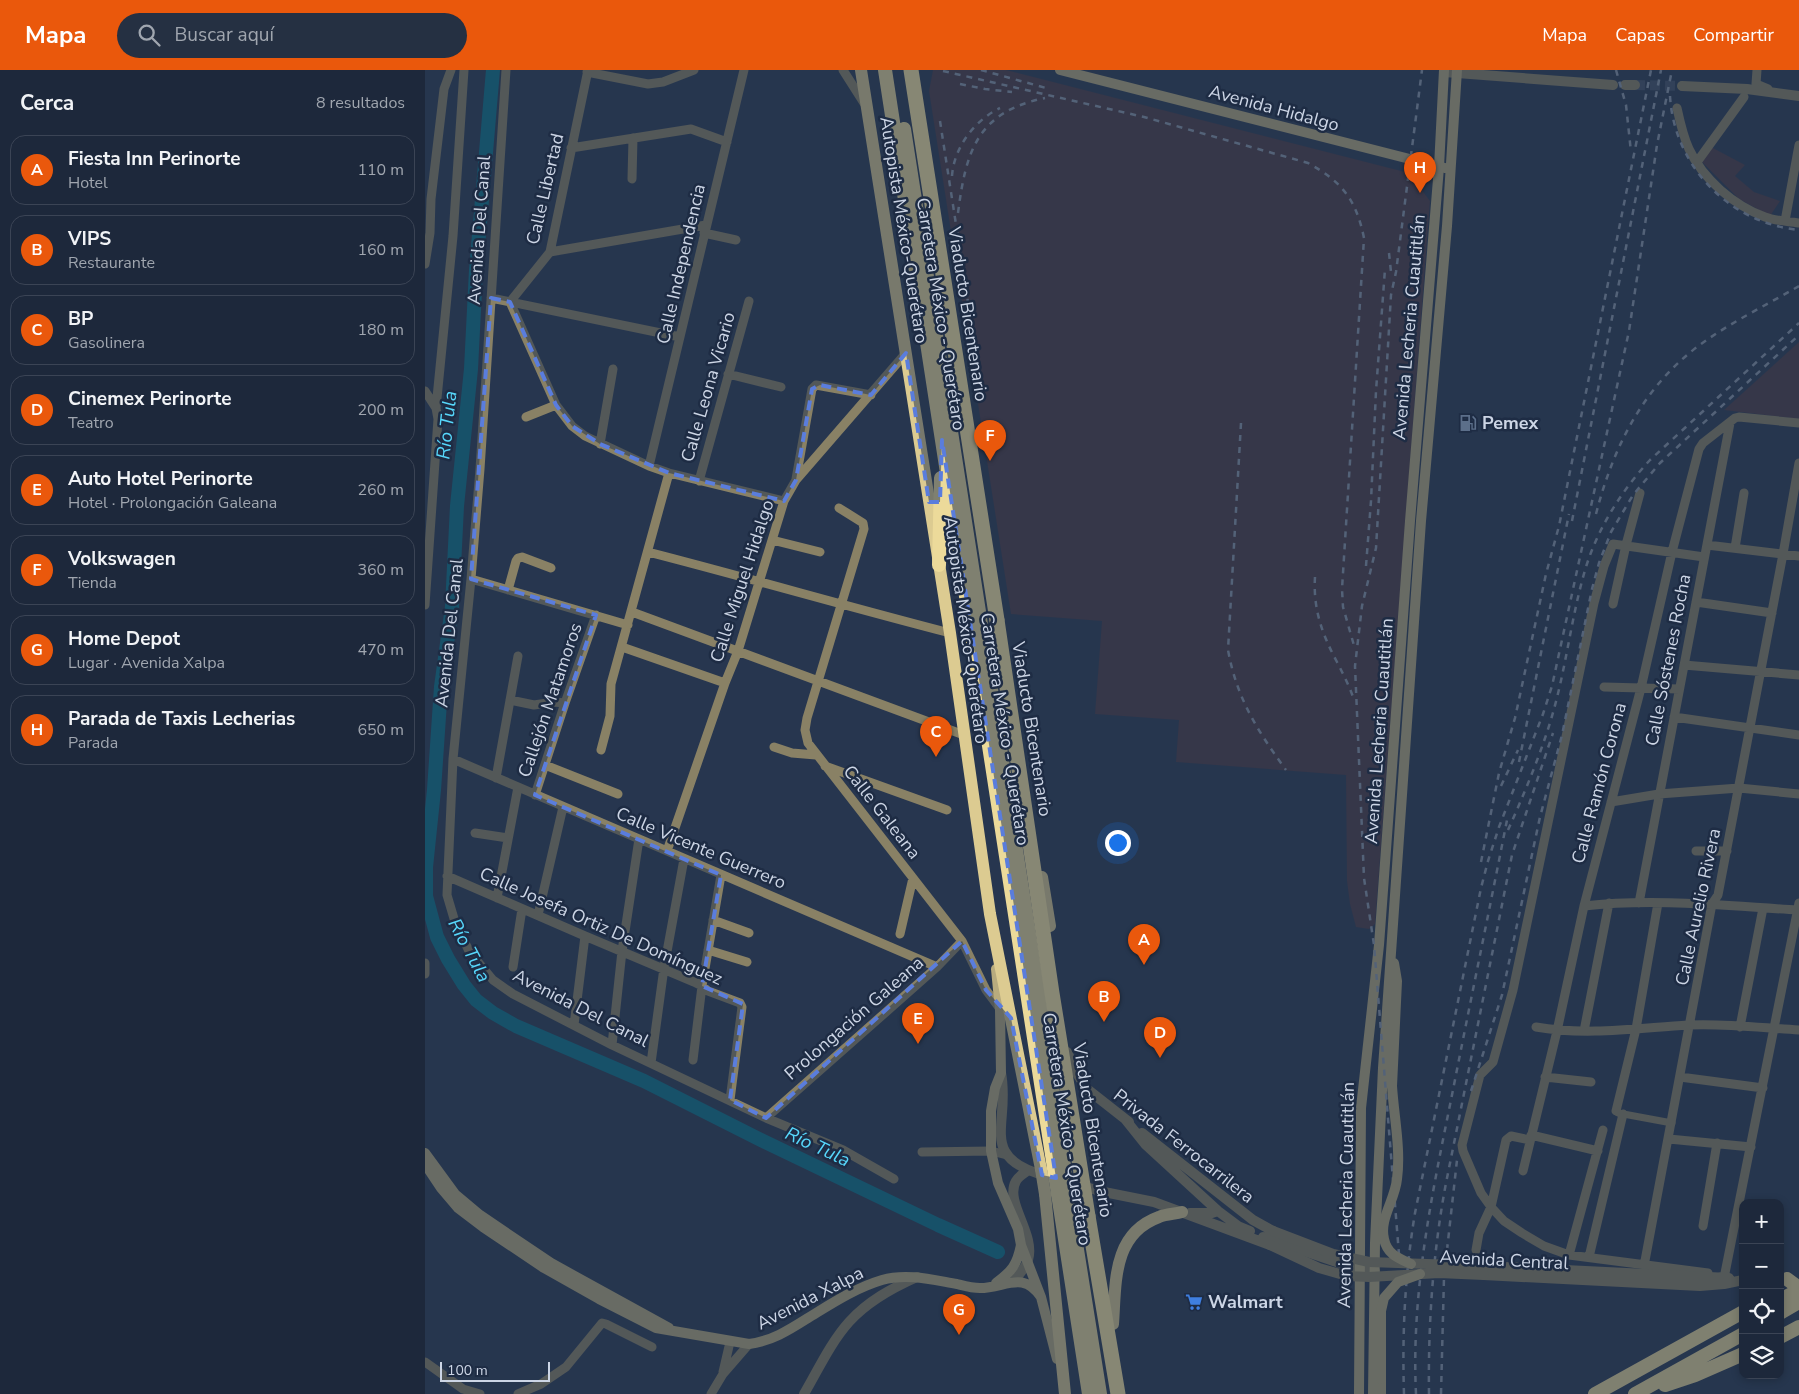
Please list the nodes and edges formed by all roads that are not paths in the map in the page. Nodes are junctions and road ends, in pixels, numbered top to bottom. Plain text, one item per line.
1 (451, 70) edge
2 (464, 70) edge
3 (507, 70) edge
4 (694, 70) edge
5 (744, 70) edge
6 (843, 70) edge
7 (861, 70) edge
8 (885, 70) edge
9 (895, 70) edge
10 (905, 70) edge
11 (911, 70) edge
12 (918, 70) edge
13 (1061, 70) edge
14 (1757, 70) edge
15 (587, 71) edge
16 (1444, 71) edge
17 (1457, 71) edge
18 (1613, 85) dead end
19 (1682, 86) tunnel mouth
20 (1779, 92) junction
21 (1799, 96) edge
22 (1744, 97) dead end
23 (866, 105) junction
24 (1677, 108) dead end
25 (919, 122) junction
26 (633, 138) junction
27 (727, 142) junction
28 (1799, 145) edge
29 (571, 148) junction
30 (1697, 162) junction
31 (1439, 167) junction
32 (1450, 169) junction
33 (632, 179) dead end
34 (425, 189) edge
35 (431, 199) junction
36 (1785, 221) junction
37 (1799, 223) edge
38 (705, 229) junction
39 (428, 232) edge
40 (735, 240) dead end
41 (550, 252) junction
42 (425, 264) edge
43 (491, 298) junction
44 (749, 301) dead end
45 (510, 302) junction
46 (680, 337) junction
47 (906, 353) junction
48 (613, 369) dead end
49 (728, 374) junction
50 (781, 387) dead end
51 (425, 391) edge
52 (871, 395) junction
53 (556, 405) junction
54 (436, 408) junction
55 (526, 417) dead end
56 (1732, 420) junction
57 (1799, 423) edge
58 (942, 440) junction
59 (600, 444) junction
60 (1799, 463) edge
61 (649, 466) junction
62 (669, 473) junction
63 (796, 480) junction
64 (699, 481) junction
65 (1640, 493) dead end
66 (1744, 493) dead end
67 (784, 501) junction
68 (839, 508) dead end
69 (964, 515) junction
70 (1410, 521) junction
71 (1421, 521) junction
72 (772, 540) junction
73 (1707, 545) junction
74 (1626, 546) junction
75 (1735, 548) junction
76 (648, 552) junction
77 (820, 552) dead end
78 (1672, 552) junction
79 (1783, 554) junction
80 (1799, 556) edge
81 (1704, 557) junction
82 (939, 565) junction
83 (551, 568) dead end
84 (471, 578) junction
85 (760, 580) junction
86 (508, 590) junction
87 (1696, 602) junction
88 (1613, 604) dead end
89 (425, 605) edge
90 (841, 605) junction
91 (632, 612) junction
92 (1772, 613) junction
93 (596, 616) junction
94 (628, 625) junction
95 (950, 633) junction
96 (622, 647) junction
97 (738, 651) junction
98 (517, 656) dead end
99 (1004, 658) junction
100 (1684, 665) junction
101 (1761, 672) junction
102 (1799, 675) edge
103 (818, 681) junction
104 (725, 683) junction
105 (1604, 687) dead end
106 (1641, 688) junction
107 (1679, 689) junction
108 (510, 700) junction
109 (565, 703) junction
110 (1674, 717) junction
111 (1750, 728) junction
112 (964, 735) junction
113 (1799, 735) edge
114 (774, 747) dead end
115 (601, 750) dead end
116 (816, 755) junction
117 (453, 759) junction
118 (545, 764) junction
119 (825, 766) junction
120 (496, 778) junction
121 (518, 787) junction
122 (1739, 788) junction
123 (618, 794) dead end
124 (1659, 794) junction
125 (1799, 794) edge
126 (535, 795) junction
127 (1611, 802) junction
128 (563, 807) junction
129 (947, 810) dead end
130 (1033, 821) junction
131 (475, 833) dead end
132 (508, 838) junction
133 (639, 839) junction
134 (667, 851) junction
135 (1696, 851) dead end
136 (1727, 851) junction
137 (684, 859) junction
138 (721, 875) junction
139 (447, 876) junction
140 (913, 878) junction
141 (497, 898) junction
142 (1609, 903) junction
143 (1639, 903) junction
144 (1658, 903) junction
145 (1713, 904) junction
146 (1584, 906) junction
147 (1798, 907) edge
148 (522, 908) junction
149 (1763, 908) junction
150 (990, 914) junction
151 (538, 916) junction
152 (713, 920) junction
153 (749, 933) dead end
154 (900, 934) dead end
155 (585, 936) junction
156 (962, 941) junction
157 (1392, 947) junction
158 (708, 950) junction
159 (622, 951) junction
160 (425, 962) edge
161 (747, 962) dead end
162 (513, 967) dead end
163 (937, 967) junction
164 (664, 968) junction
165 (425, 974) edge
166 (1037, 985) junction
167 (702, 986) junction
168 (1000, 1010) junction
169 (1011, 1018) junction
170 (574, 1025) junction
171 (1691, 1025) junction
172 (1536, 1027) dead end
173 (1740, 1027) junction
174 (1636, 1029) junction
175 (1775, 1029) junction
176 (1799, 1030) edge
177 (1557, 1031) junction
178 (1584, 1031) junction
179 (613, 1045) junction
180 (1067, 1052) junction
181 (693, 1060) dead end
182 (651, 1063) junction
183 (1001, 1073) junction
184 (1545, 1077) junction
185 (1680, 1077) junction
186 (1591, 1082) dead end
187 (1763, 1088) junction
188 (730, 1100) junction
189 (1620, 1112) junction
190 (766, 1118) junction
191 (1125, 1119) junction
192 (1672, 1123) junction
193 (1603, 1130) dead end
194 (1531, 1137) junction
195 (1669, 1139) junction
196 (1717, 1144) junction
197 (1751, 1147) junction
198 (991, 1150) junction
199 (1598, 1151) junction
200 (922, 1152) dead end
201 (425, 1153) edge
202 (1007, 1155) junction
203 (425, 1164) edge
204 (1053, 1168) junction
205 (1027, 1170) junction
206 (1523, 1171) dead end
207 (894, 1179) dead end
208 (1057, 1194) junction
209 (1491, 1207) junction
210 (1218, 1211) junction
211 (1182, 1212) junction
212 (1703, 1226) dead end
213 (1273, 1231) joint
214 (1021, 1245) junction
215 (1476, 1250) dead end
216 (1569, 1255) junction
217 (1589, 1258) junction
218 (1028, 1260) junction
219 (546, 1264) junction
220 (1411, 1264) junction
221 (1643, 1266) junction
222 (1360, 1270) junction
223 (1375, 1271) junction
224 (1485, 1271) junction
225 (1421, 1274) junction
226 (918, 1277) junction
227 (1725, 1278) junction
228 (1739, 1279) edge
229 (1789, 1279) edge
230 (1739, 1280) edge
231 (1012, 1282) junction
232 (993, 1286) junction
233 (1799, 1289) edge
234 (1041, 1298) junction
235 (1784, 1298) edge
236 (1799, 1302) edge
237 (1784, 1311) edge
238 (1739, 1317) edge
239 (1739, 1317) edge
240 (1113, 1324) junction
241 (1799, 1327) edge
242 (1784, 1334) edge
243 (1739, 1336) edge
244 (1799, 1339) edge
245 (730, 1342) junction
246 (1784, 1343) edge
247 (749, 1344) junction
248 (652, 1347) dead end
249 (1739, 1358) edge
250 (425, 1362) edge
251 (723, 1374) junction
252 (1065, 1391) edge
253 (480, 1394) edge
254 (518, 1394) edge
255 (711, 1394) edge
256 (803, 1394) edge
257 (1089, 1394) edge
258 (1100, 1394) edge
259 (1118, 1394) edge
260 (1125, 1394) edge
261 (1359, 1394) edge
262 (1373, 1394) edge
263 (1381, 1394) edge
264 (1595, 1394) edge
265 (1607, 1394) edge
266 (1635, 1394) edge

1 - 35 street
2 - 54 street
3 - 43 street, Avenida Del Canal
4 - 15 street
5 - 27 street, Calle Independencia
6 - 23 street
7 - 23 main road, Autopista México-Querétaro
8 - 58 highway, Carretera México - Querétaro
9 - 69 highway, Carretera México - Querétaro
10 - 25 highway
11 - 25 highway, Viaducto Bicentenario
12 - 99 main road, Autopista México-Querétaro
13 - 31 main road, Avenida Hidalgo
14 - 20 street
15 - 29 street, Calle Libertad
16 - 17 street
16 - 31 main road, Avenida Lecheria Cuautitlán
17 - 18 street
17 - 32 main road, Avenida Lecheria Cuautitlán
19 - 20 street
20 - 21 street
22 - 30 street
23 - 47 main road, Autopista México-Querétaro
24 - 30 street
25 - 99 highway, Viaducto Bicentenario, bridge
26 - 27 street
26 - 29 street
26 - 33 street
27 - 38 street, Calle Independencia
28 - 36 street
29 - 41 street, Calle Libertad
30 - 36 street
31 - 32 main road, Avenida Hidalgo
31 - 70 main road, Avenida Lecheria Cuautitlán
32 - 71 main road, Avenida Lecheria Cuautitlán
34 - 35 street
35 - 39 street
36 - 37 street
38 - 40 street
38 - 41 street
38 - 46 street, Calle Independencia
39 - 42 street
41 - 45 street, Calle Libertad
43 - 45 street
43 - 84 street, Avenida Del Canal
44 - 49 street, Calle Leona Vicario
45 - 46 street
45 - 53 street
46 - 61 street, Calle Independencia
47 - 52 street, Calle Miguel Hidalgo
47 - 82 main road, Autopista México-Querétaro
48 - 59 street
49 - 50 street
49 - 64 street, Calle Leona Vicario
51 - 54 street
52 - 63 street, Calle Miguel Hidalgo
52 - 63 street
53 - 55 street
53 - 59 street
54 - 89 street
56 - 57 street
56 - 73 street, Calle Sóstenes Rocha
56 - 78 street, Calle Ramón Corona
58 - 82 highway
58 - 204 highway, Carretera México - Querétaro
59 - 61 street
60 - 79 street, Calle Aurelio Rivera
61 - 62 street
62 - 64 street
62 - 76 street
63 - 67 street, Calle Miguel Hidalgo
64 - 67 street
65 - 74 street
66 - 75 street
67 - 72 street, Calle Miguel Hidalgo
68 - 90 street, Calle Galeana
69 - 99 highway
69 - 166 highway, Carretera México - Querétaro
70 - 71 main road
70 - 222 main road, Avenida Lecheria Cuautitlán
71 - 157 main road, Avenida Lecheria Cuautitlán
72 - 77 street
72 - 85 street, Calle Miguel Hidalgo
73 - 75 street
73 - 81 street, Calle Sóstenes Rocha
74 - 78 street
74 - 88 street
74 - 209 street
75 - 79 street
76 - 85 street
76 - 91 street
78 - 81 street
78 - 106 street, Calle Ramón Corona
79 - 80 street
79 - 92 street, Calle Aurelio Rivera
81 - 87 street, Calle Sóstenes Rocha
82 - 95 main road, Autopista México-Querétaro
83 - 86 street
84 - 86 street
84 - 117 street, Avenida Del Canal
85 - 90 street
85 - 97 street, Calle Miguel Hidalgo
86 - 93 street
87 - 92 street
87 - 100 street, Calle Sóstenes Rocha
90 - 95 street
90 - 103 street, Calle Galeana
91 - 94 street
91 - 97 street
92 - 101 street, Calle Aurelio Rivera
93 - 94 street
93 - 109 street, Callejón Matamoros
94 - 96 street
95 - 112 main road, Autopista México-Querétaro
96 - 104 street
96 - 115 street
97 - 103 street
97 - 104 street, Calle Miguel Hidalgo
98 - 108 street
99 - 130 main road, Autopista México-Querétaro
99 - 259 highway, Viaducto Bicentenario, bridge
100 - 101 street
100 - 107 street, Calle Sóstenes Rocha
101 - 102 street
101 - 111 street, Calle Aurelio Rivera
103 - 112 street
103 - 116 street, Calle Galeana
104 - 134 street, Calle Miguel Hidalgo
105 - 106 street
106 - 107 street
106 - 127 street, Calle Ramón Corona
107 - 110 street, Calle Sóstenes Rocha
108 - 109 street
108 - 120 street
109 - 118 street, Callejón Matamoros
110 - 111 street
110 - 124 street, Calle Sóstenes Rocha
111 - 113 street
111 - 122 street, Calle Aurelio Rivera
112 - 150 main road, Autopista México-Querétaro
114 - 116 street
116 - 119 street, Calle Galeana
117 - 120 street, Calle Vicente Guerrero
117 - 139 street, Avenida Del Canal
118 - 123 street
118 - 126 street, Callejón Matamoros
119 - 129 street
119 - 140 street, Calle Galeana
120 - 121 street, Calle Vicente Guerrero
121 - 126 street, Calle Vicente Guerrero
121 - 132 street
122 - 124 street
122 - 125 street
122 - 136 street, Calle Aurelio Rivera
124 - 127 street
124 - 143 street, Calle Sóstenes Rocha
126 - 128 street, Calle Vicente Guerrero
127 - 146 street, Calle Ramón Corona
128 - 133 street, Calle Vicente Guerrero
128 - 151 street
130 - 166 highway
130 - 180 main road, Autopista México-Querétaro
131 - 132 street
132 - 141 street
133 - 134 street, Calle Vicente Guerrero
133 - 159 street
134 - 137 street, Calle Vicente Guerrero
135 - 136 street
136 - 145 street, Calle Aurelio Rivera
137 - 138 street, Calle Vicente Guerrero
137 - 164 street
138 - 152 street
138 - 163 street, Calle Vicente Guerrero
139 - 141 street, Calle Josefa Ortiz De Domínguez
139 - 170 street, Avenida Del Canal
140 - 154 street
140 - 156 street, Calle Galeana
141 - 148 street, Calle Josefa Ortiz De Domínguez
142 - 143 street
142 - 146 street
142 - 178 street
143 - 144 street
144 - 145 street
144 - 174 street
145 - 149 street
145 - 171 street, Calle Aurelio Rivera
146 - 177 street, Calle Ramón Corona
147 - 149 street
147 - 175 street
148 - 151 street, Calle Josefa Ortiz De Domínguez
148 - 162 street
149 - 173 street
150 - 168 main road
150 - 169 main road, Autopista México-Querétaro
151 - 155 street, Calle Josefa Ortiz De Domínguez
152 - 153 street
152 - 158 street
155 - 159 street, Calle Josefa Ortiz De Domínguez
155 - 170 street
156 - 163 street, Prolongación Galeana
156 - 168 street, Calle Galeana
157 - 220 main road, bridge
157 - 223 main road, Avenida Lecheria Cuautitlán
158 - 161 street
158 - 167 street
159 - 164 street, Calle Josefa Ortiz De Domínguez
159 - 179 street
160 - 165 street
163 - 190 street, Prolongación Galeana
164 - 167 street, Calle Josefa Ortiz De Domínguez
164 - 182 street
166 - 204 highway, Carretera México - Querétaro
167 - 181 street
167 - 188 street, Calle Josefa Ortiz De Domínguez
168 - 169 street, Calle Galeana
168 - 183 main road
169 - 204 main road, Autopista México-Querétaro
170 - 179 street, Avenida Del Canal
171 - 173 street
171 - 174 street
171 - 185 street, Calle Aurelio Rivera
172 - 177 street
173 - 175 street
174 - 178 street
174 - 189 street
175 - 176 street
175 - 187 street
177 - 178 street
177 - 184 street, Calle Ramón Corona
179 - 182 street, Avenida Del Canal
180 - 191 street, Privada Ferrocarrilera
180 - 240 main road, Autopista México-Querétaro
182 - 188 street, Avenida Del Canal
183 - 198 main road
183 - 202 street
184 - 186 street
184 - 194 street, Calle Ramón Corona
185 - 187 street
185 - 192 street, Calle Aurelio Rivera
187 - 197 street
188 - 190 street, Avenida Del Canal
189 - 192 street
189 - 217 street
190 - 207 street, Avenida Del Canal
191 - 210 street
191 - 213 street, Privada Ferrocarrilera
192 - 195 street, Calle Aurelio Rivera
193 - 199 street
194 - 199 street
194 - 206 street, Calle Ramón Corona
194 - 209 street
195 - 196 street
195 - 221 street, Calle Aurelio Rivera
196 - 197 street
196 - 212 street
197 - 227 street
198 - 200 street
198 - 202 street
198 - 214 main road
199 - 216 street
201 - 219 main road, Avenida Xalpa
202 - 205 street
203 - 219 main road, Avenida Xalpa
204 - 208 highway, Carretera México - Querétaro, bridge
205 - 211 street
205 - 218 street
208 - 252 main road
208 - 257 highway, Carretera México - Querétaro
208 - 258 highway, Carretera México - Querétaro
209 - 215 street
209 - 216 street
210 - 211 street
210 - 222 street
211 - 225 street, Avenida Central, bridge
211 - 240 main road
213 - 220 street, Avenida Central, bridge
214 - 218 main road
214 - 232 main road
216 - 217 street
217 - 221 street
218 - 231 street
218 - 234 main road
219 - 245 main road, Avenida Xalpa
220 - 224 street, Avenida Central, bridge
221 - 227 street
222 - 223 street
222 - 261 main road, Avenida Lecheria Cuautitlán
223 - 262 main road, Avenida Lecheria Cuautitlán
224 - 225 street, Avenida Central, bridge
224 - 227 street, Avenida Central
224 - 230 street, Avenida Central
225 - 263 main road, bridge
226 - 232 main road, Avenida Xalpa
226 - 247 main road, Avenida Xalpa
226 - 256 street
227 - 228 street, Avenida Central
229 - 233 highway
231 - 232 main road, Avenida Xalpa
231 - 234 main road
233 - 235 highway
234 - 252 main road
236 - 237 highway
238 - 264 highway
239 - 265 highway
240 - 260 main road
241 - 242 highway
243 - 266 highway
244 - 246 highway
245 - 247 main road, Avenida Xalpa
245 - 251 street
247 - 251 street
248 - 254 street
249 - 266 highway
250 - 253 street
251 - 255 street

